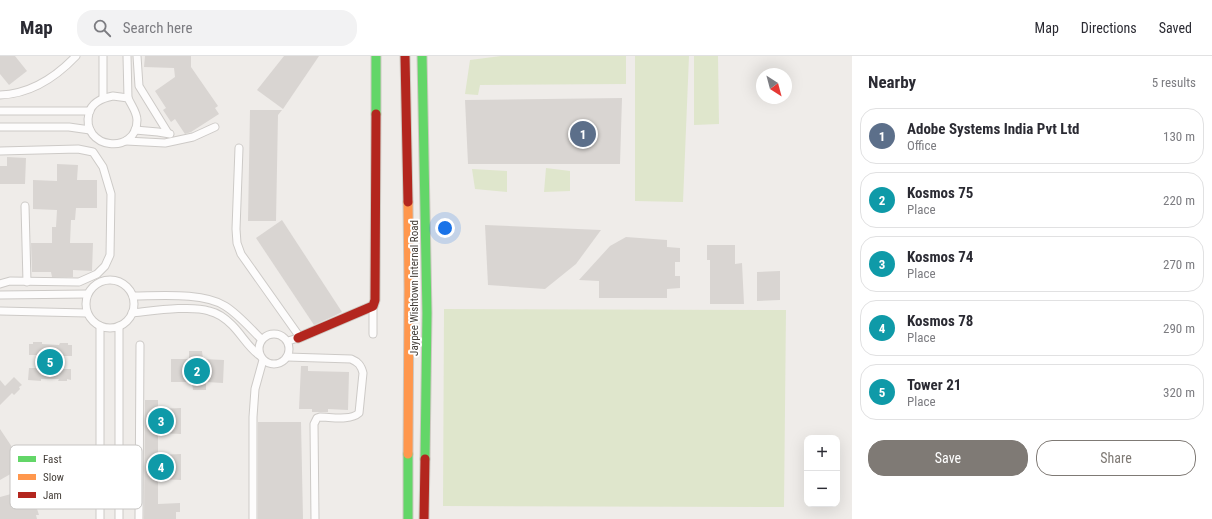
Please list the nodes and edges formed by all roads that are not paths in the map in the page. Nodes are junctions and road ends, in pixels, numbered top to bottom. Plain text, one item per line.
1 (76, 56) edge
2 (103, 56) edge
3 (127, 56) edge
4 (137, 56) edge
5 (376, 56) edge
6 (406, 56) edge
7 (422, 56) edge
8 (0, 95) edge
9 (103, 98) junction
10 (128, 98) junction
11 (0, 111) edge
12 (90, 111) junction
13 (0, 127) edge
14 (215, 127) dead end
15 (90, 130) junction
16 (135, 130) junction
17 (168, 133) junction
18 (176, 140) junction
19 (126, 141) junction
20 (239, 148) dead end
21 (0, 151) edge
22 (25, 206) dead end
23 (27, 282) junction
24 (0, 284) edge
25 (87, 294) junction
26 (0, 295) edge
27 (133, 296) junction
28 (373, 306) junction
29 (0, 311) edge
30 (87, 313) junction
31 (132, 313) junction
32 (100, 326) junction
33 (119, 326) junction
34 (373, 334) dead end
35 (298, 338) junction
36 (261, 340) junction
37 (288, 341) junction
38 (140, 345) dead end
39 (287, 357) junction
40 (261, 358) junction
41 (100, 445) edge
42 (119, 445) edge
43 (139, 445) edge
44 (139, 509) edge
45 (139, 519) edge
46 (253, 519) edge
47 (315, 519) edge
48 (408, 519) edge
49 (424, 519) edge

1 - 8 street
2 - 9 street
3 - 10 street
4 - 17 street
5 - 28 street
6 - 48 street, Jaypee Wishtown Internal Road
7 - 49 street, Jaypee Wishtown Internal Road
9 - 10 street
9 - 12 street
10 - 16 street
11 - 12 street
12 - 15 street
13 - 15 street
14 - 18 street
15 - 19 street
16 - 17 street
16 - 19 street
17 - 18 street
18 - 19 street
20 - 35 street
21 - 23 street
22 - 23 street
23 - 24 street
25 - 26 street
25 - 27 street
25 - 30 street
27 - 31 street
27 - 36 street
28 - 34 street
28 - 35 street
29 - 30 street
30 - 32 street
31 - 33 street
31 - 40 street
32 - 33 street
32 - 41 street
33 - 42 street
35 - 37 street
36 - 37 street
36 - 40 street
37 - 39 street
38 - 43 street
39 - 40 street
39 - 47 street
40 - 46 street
44 - 45 street

